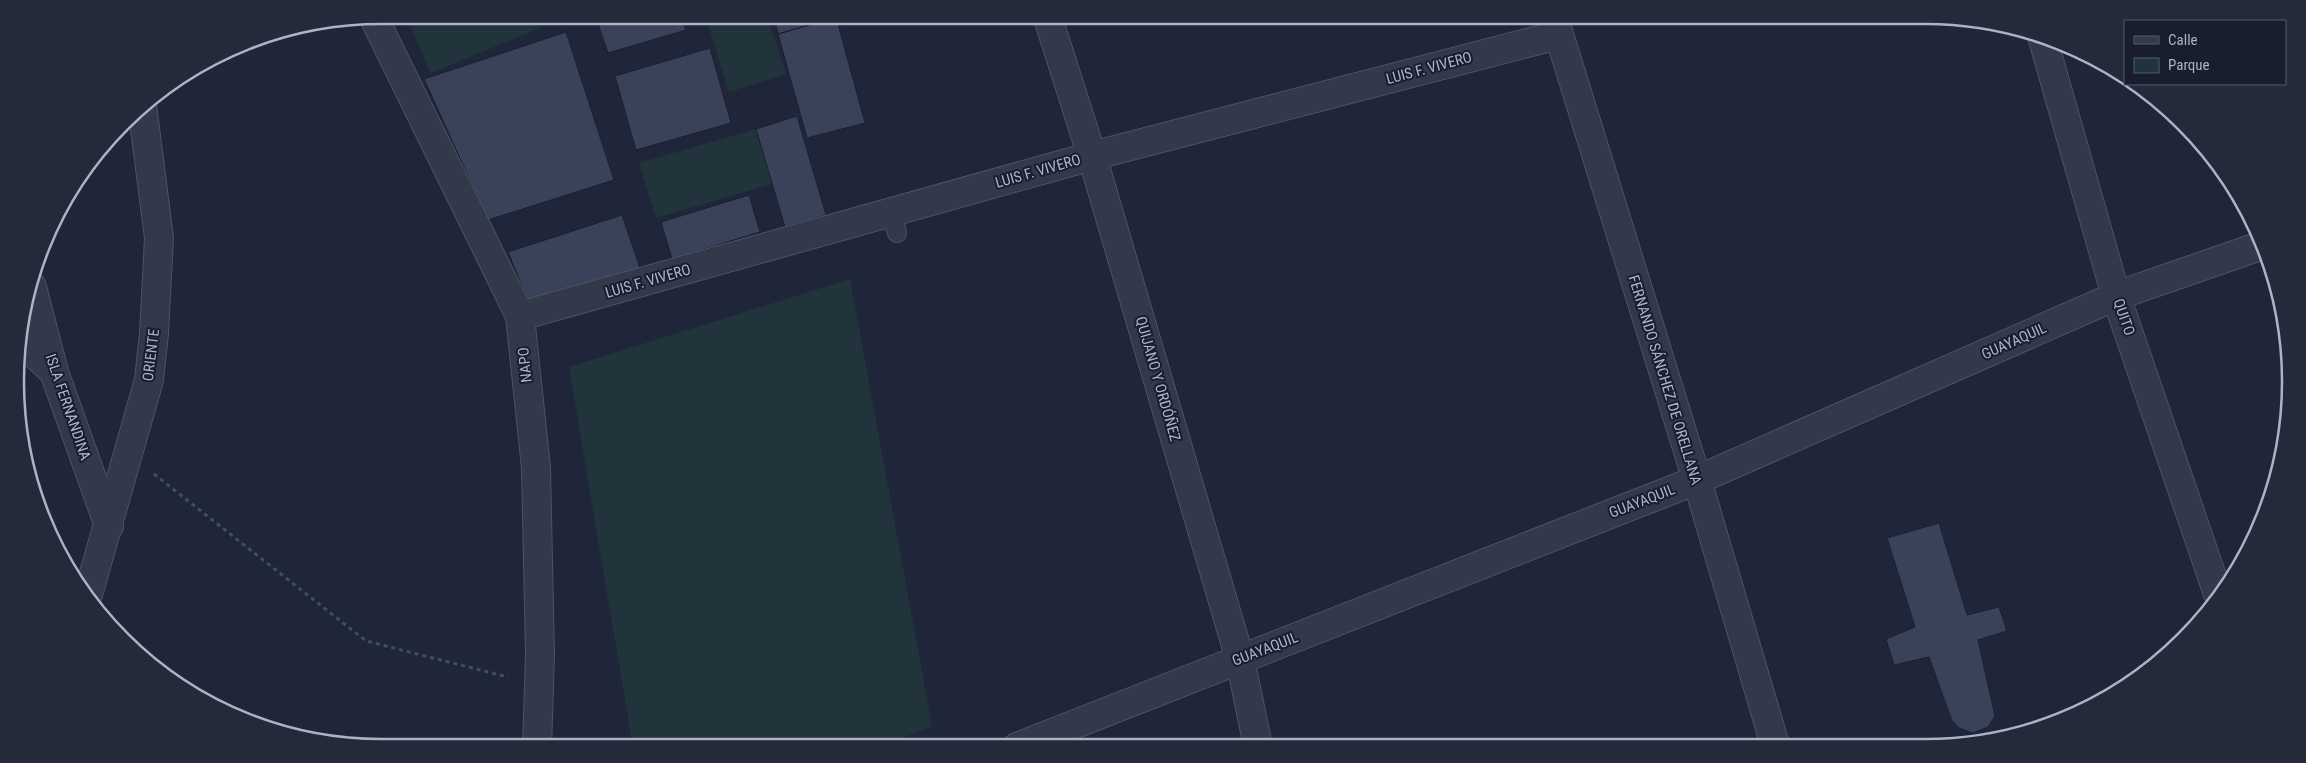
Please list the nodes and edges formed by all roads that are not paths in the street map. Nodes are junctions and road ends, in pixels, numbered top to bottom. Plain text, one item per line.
1 (377, 24) edge
2 (1050, 24) edge
3 (1555, 25) edge
4 (2045, 45) edge
5 (143, 116) edge
6 (1092, 156) junction
7 (2256, 247) edge
8 (34, 296) edge
9 (2116, 296) junction
10 (520, 316) junction
11 (26, 346) edge
12 (54, 372) junction
13 (1696, 480) junction
14 (109, 526) junction
15 (90, 588) edge
16 (2216, 588) edge
17 (1240, 659) junction
18 (537, 739) edge
19 (1037, 739) edge
20 (1257, 739) edge
21 (1773, 739) edge

1 - 10 street, NAPO
2 - 6 street, QUIJANO Y ORDÓÑEZ
3 - 6 street, LUIS F. VIVERO
3 - 13 street, FERNANDO SÁNCHEZ DE ORELLANA
4 - 9 street, QUITO
5 - 14 street, ORIENTE
6 - 10 street, LUIS F. VIVERO
6 - 17 street, QUIJANO Y ORDÓÑEZ
7 - 9 street, GUAYAQUIL
8 - 12 street, ISLA FERNANDINA
9 - 13 street, GUAYAQUIL
9 - 16 street, QUITO
10 - 18 street, NAPO
11 - 12 street
12 - 14 street, ISLA FERNANDINA
13 - 17 street, GUAYAQUIL
13 - 21 street, FERNANDO SÁNCHEZ DE ORELLANA
14 - 15 street, ORIENTE
17 - 19 street, GUAYAQUIL
17 - 20 street, QUIJANO Y ORDÓÑEZ

